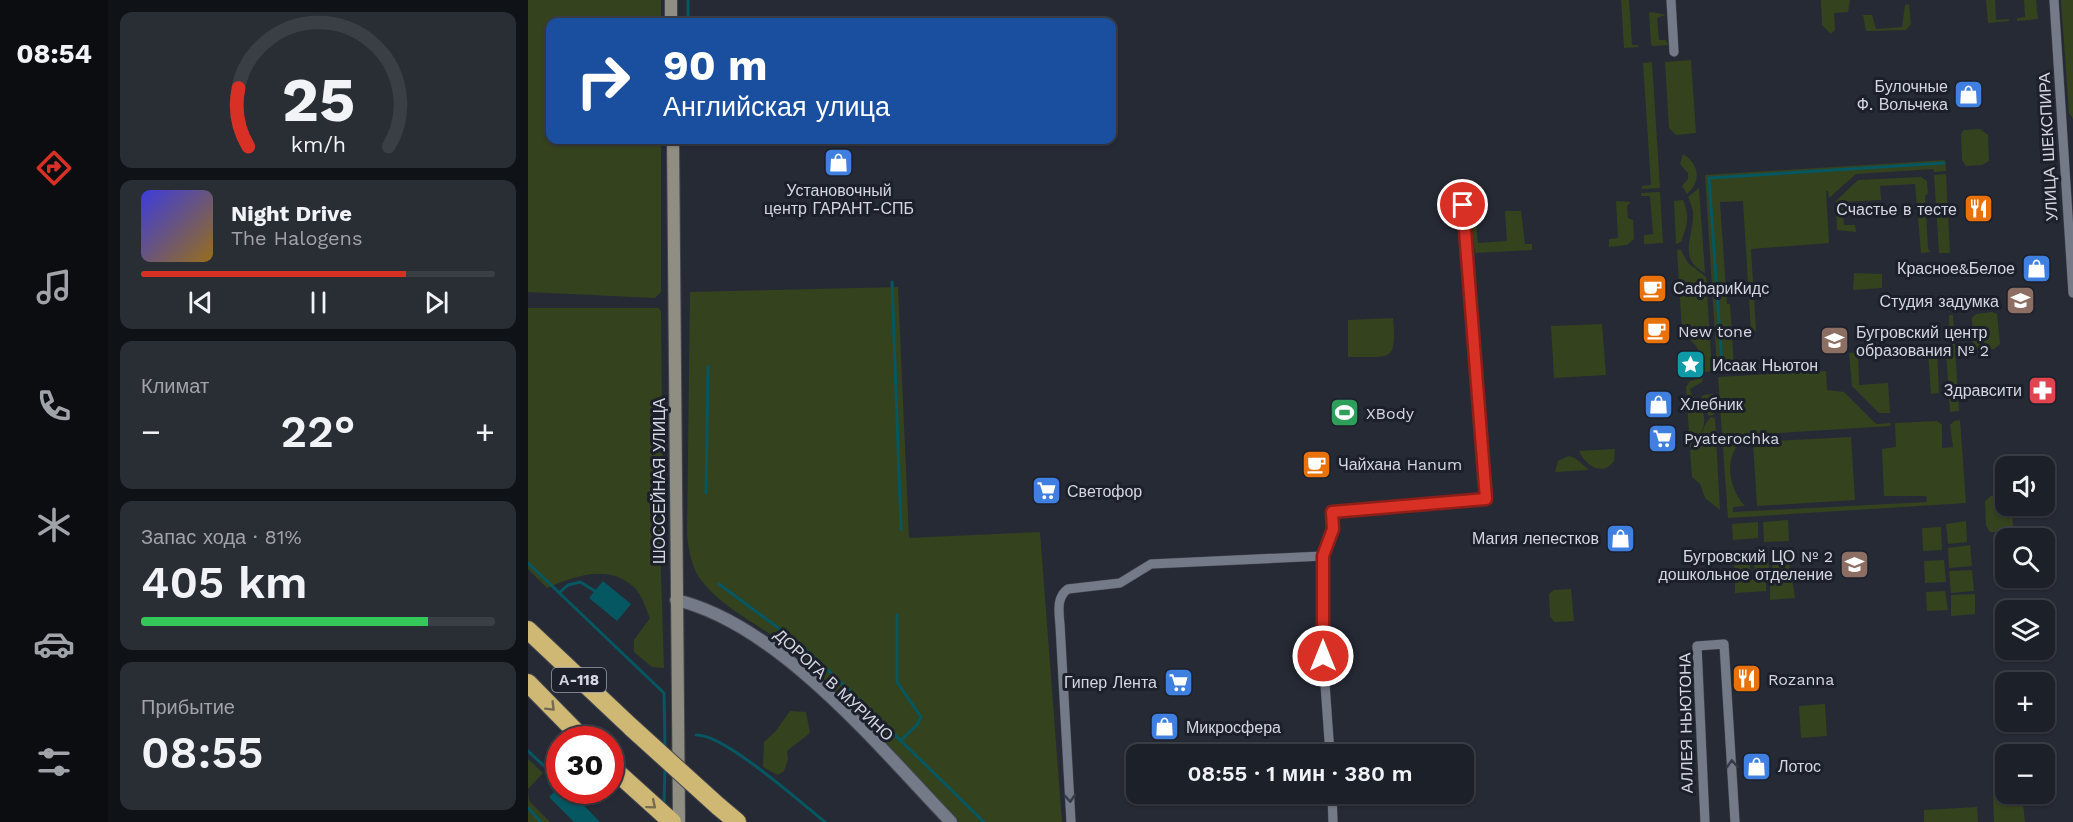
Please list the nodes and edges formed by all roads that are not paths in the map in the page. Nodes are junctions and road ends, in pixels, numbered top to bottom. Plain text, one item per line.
1 (671, 0) edge
2 (1671, 0) edge
3 (2054, 0) edge
4 (671, 18) edge
5 (1674, 52) dead end
6 (673, 144) edge
7 (1463, 205) dead end
8 (2073, 293) edge
9 (1323, 556) junction
10 (676, 600) junction
11 (528, 630) edge
12 (528, 683) edge
13 (570, 726) edge
14 (1329, 744) edge
15 (624, 780) edge
16 (1332, 804) edge
17 (672, 822) edge
18 (680, 822) edge
19 (737, 822) edge
20 (951, 822) edge
21 (1071, 822) edge
22 (1333, 822) edge
23 (1705, 822) edge
24 (1735, 822) edge

1 - 4 main road
2 - 5 street
3 - 8 street, УЛИЦА ШЕКСПИРА
6 - 10 main road, ШОССЕЙНАЯ УЛИЦА
7 - 9 street
9 - 14 street
9 -> 21 street
10 - 18 main road, ШОССЕЙНАЯ УЛИЦА
10 - 20 street, ДОРОГА В МУРИНО
11 - 19 highway, А-118, bridge
12 -> 13 highway, А-118
15 -> 17 highway
16 - 22 street
24 -> 23 street, АЛЛЕЯ НЬЮТОНА

